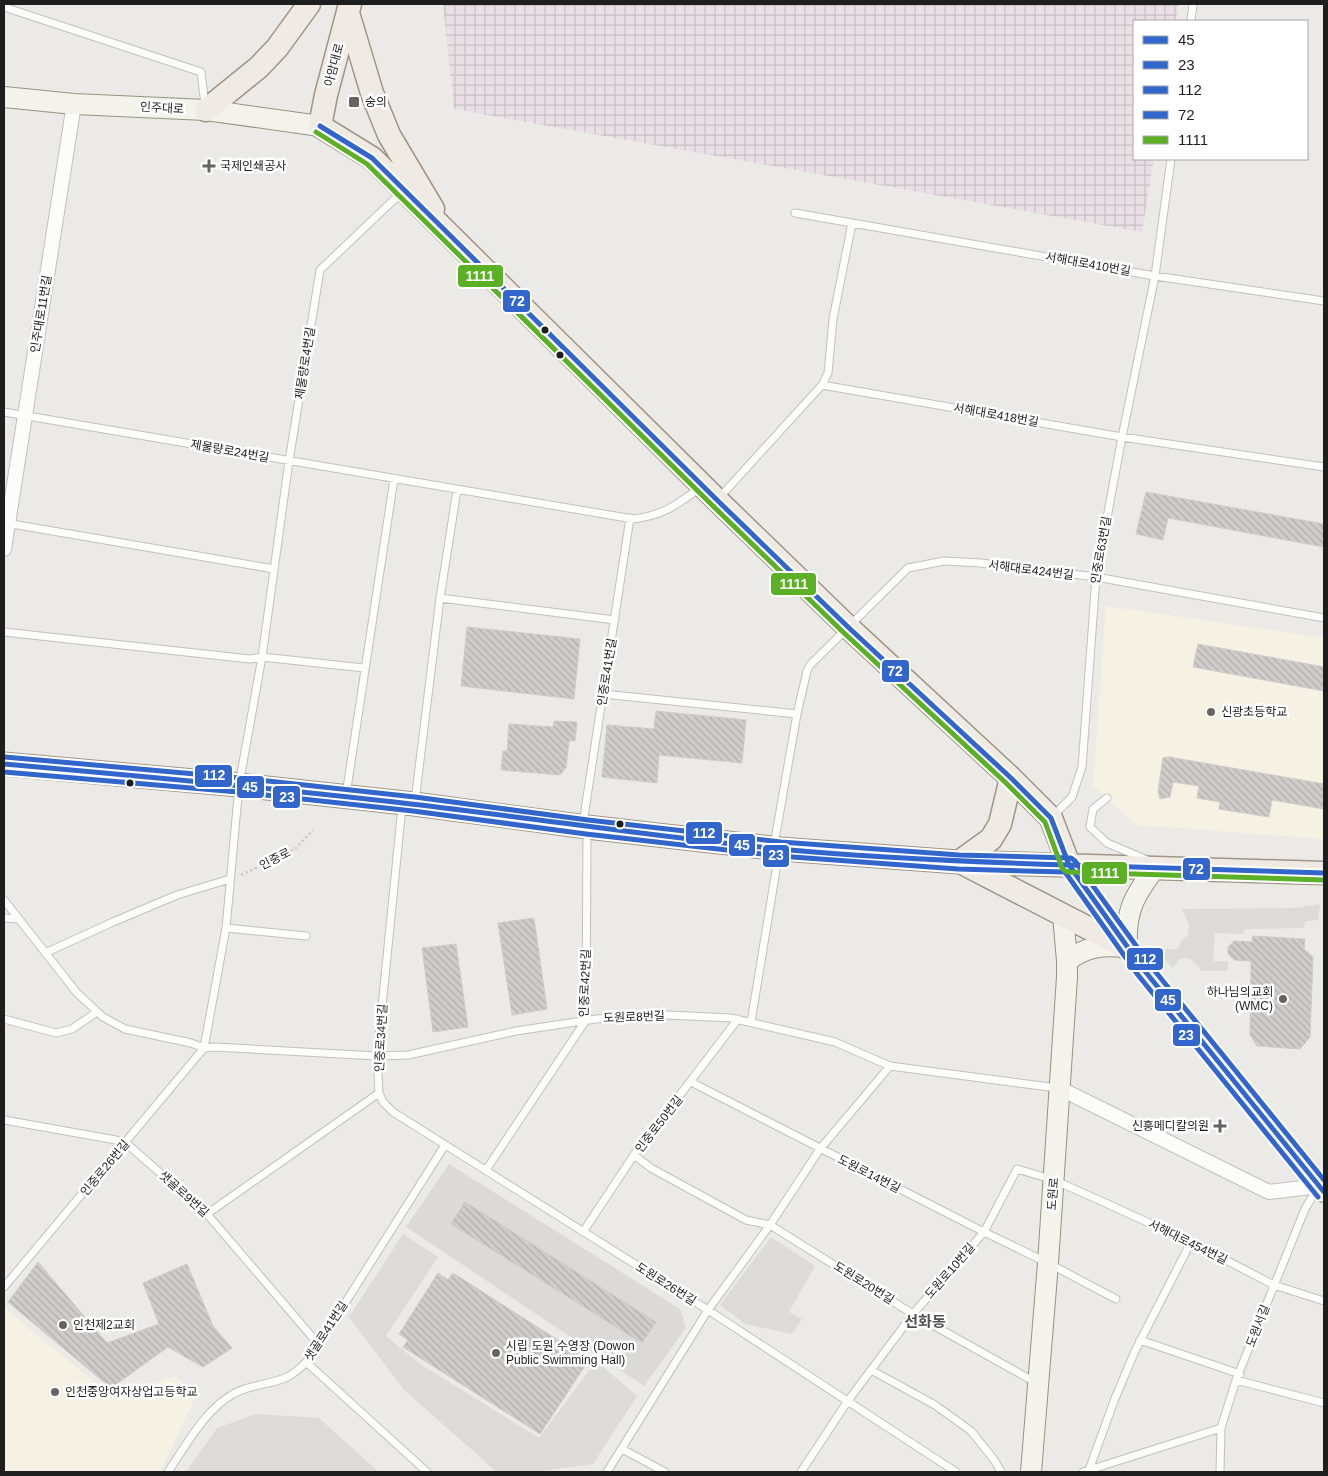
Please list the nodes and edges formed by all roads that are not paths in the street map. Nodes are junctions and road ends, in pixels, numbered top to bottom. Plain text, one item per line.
1 (309, 4) edge
2 (1193, 4) edge
3 (4, 7) edge
4 (349, 8) edge
5 (1191, 20) edge
6 (4, 97) edge
7 (74, 104) junction
8 (206, 110) junction
9 (320, 126) junction
10 (1171, 160) edge
11 (403, 191) junction
12 (795, 213) dead end
13 (852, 223) junction
14 (449, 236) junction
15 (1155, 276) junction
16 (1324, 301) edge
17 (822, 385) junction
18 (4, 412) edge
19 (25, 416) junction
20 (1122, 437) junction
21 (289, 461) junction
22 (1324, 467) edge
23 (394, 479) junction
24 (456, 490) junction
25 (710, 493) junction
26 (630, 518) junction
27 (6, 523) edge
28 (4, 549) edge
29 (274, 569) junction
30 (1096, 577) junction
31 (440, 598) junction
32 (1324, 618) edge
33 (615, 620) junction
34 (848, 627) junction
35 (4, 632) edge
36 (262, 657) junction
37 (364, 668) junction
38 (603, 694) junction
39 (796, 714) junction
40 (4, 764) edge
41 (1011, 778) junction
42 (240, 785) junction
43 (345, 797) junction
44 (1107, 798) dead end
45 (408, 803) junction
46 (1051, 818) junction
47 (585, 826) junction
48 (777, 848) junction
49 (959, 862) junction
50 (1069, 865) junction
51 (1162, 868) junction
52 (1324, 873) edge
53 (230, 879) junction
54 (4, 900) edge
55 (1063, 915) junction
56 (4, 918) edge
57 (18, 919) junction
58 (226, 928) junction
59 (306, 936) dead end
60 (1127, 948) junction
61 (45, 953) junction
62 (1067, 961) junction
63 (97, 1012) junction
64 (4, 1019) edge
65 (738, 1019) junction
66 (586, 1020) junction
67 (752, 1022) junction
68 (204, 1048) junction
69 (377, 1056) junction
70 (890, 1066) junction
71 (691, 1082) junction
72 (1059, 1088) junction
73 (380, 1093) junction
74 (4, 1120) edge
75 (126, 1143) junction
76 (445, 1145) junction
77 (820, 1149) junction
78 (634, 1155) junction
79 (486, 1170) junction
80 (1054, 1180) junction
81 (1322, 1189) edge
82 (207, 1214) junction
83 (770, 1225) junction
84 (583, 1232) junction
85 (984, 1232) junction
86 (1190, 1242) junction
87 (1048, 1263) junction
88 (1274, 1285) junction
89 (4, 1287) edge
90 (1116, 1299) dead end
91 (1324, 1301) edge
92 (708, 1310) junction
93 (913, 1314) junction
94 (1140, 1340) junction
95 (319, 1345) junction
96 (306, 1362) junction
97 (871, 1370) junction
98 (1238, 1377) junction
99 (1038, 1383) junction
100 (847, 1402) junction
101 (1324, 1403) edge
102 (1221, 1428) junction
103 (622, 1449) junction
104 (941, 1463) junction
105 (1086, 1471) edge
106 (168, 1472) edge
107 (427, 1472) edge
108 (607, 1472) edge
109 (665, 1472) edge
110 (801, 1472) edge
111 (940, 1472) edge
112 (956, 1472) edge
113 (1001, 1472) edge
114 (1032, 1472) edge
115 (1220, 1472) edge

1 - 8 main road
2 - 5 lane
3 - 8 lane
4 - 9 main road, 아암대로
4 - 14 main road
6 - 7 main road, 인주대로
7 - 8 main road, 인주대로
7 - 19 street, 인주대로11번길
8 - 9 main road, 인주대로
9 - 11 main road
10 - 15 lane, 인중로63번길
11 - 14 main road
11 - 21 lane, 제물량로4번길
12 - 13 lane, 서해대로410번길
13 - 15 lane, 서해대로410번길
13 - 17 lane
14 - 25 main road
15 - 16 lane, 서해대로410번길
15 - 20 lane, 인중로63번길
17 - 20 lane, 서해대로418번길
17 - 25 lane
18 - 19 lane, 제물량로24번길
19 - 21 lane, 제물량로24번길
19 - 27 street, 인주대로11번길
20 - 22 lane, 서해대로418번길
20 - 30 lane, 인중로63번길
21 - 23 lane, 제물량로24번길
21 - 29 lane, 제물량로4번길
23 - 24 lane, 제물량로24번길
23 - 37 lane
24 - 26 lane, 제물량로24번길
24 - 31 lane
25 - 26 lane, 제물량로24번길
25 - 34 main road
26 - 33 lane, 인중로41번길
27 - 28 street, 인주대로11번길
27 - 29 lane
29 - 36 lane, 제물량로4번길
30 - 32 lane, 서해대로424번길
30 - 34 lane, 서해대로424번길
30 - 46 lane, 인중로63번길
31 - 33 lane
31 - 45 lane
33 - 38 lane, 인중로41번길
34 - 39 lane, 서해대로424번길
34 - 41 main road
35 - 36 lane
36 - 37 lane
36 - 42 lane, 제물량로4번길
37 - 43 lane
38 - 39 lane
38 - 47 lane, 인중로41번길
39 - 48 lane, 서해대로424번길
40 - 42 main road
41 - 46 main road
41 - 49 main road
42 - 43 main road
42 - 53 lane, 인중로26번길
43 - 45 main road
44 - 51 lane
45 - 47 main road
45 - 69 lane, 인중로34번길
46 - 50 main road
47 - 48 main road
47 - 66 lane, 인중로42번길
48 - 49 main road
48 - 67 lane
49 - 50 main road
49 - 55 main road
50 - 51 main road
50 - 60 main road
51 - 52 main road
51 - 60 main road
53 - 58 lane, 인중로26번길
53 - 61 lane
54 - 57 lane
55 - 60 main road
55 - 62 main road, 도원로
56 - 57 lane
57 - 61 lane
58 - 59 lane
58 - 68 lane, 인중로26번길
60 - 62 main road
60 - 81 main road
61 - 63 lane
62 - 72 main road, 도원로
63 - 64 lane
63 - 68 lane
65 - 66 lane, 도원로8번길
65 - 67 lane, 도원로8번길
65 - 71 lane, 인중로50번길
66 - 69 lane, 도원로8번길
66 - 79 lane, 인중로42번길
67 - 70 lane, 도원로8번길
68 - 69 lane, 도원로8번길
68 - 75 lane, 인중로26번길
69 - 73 lane, 인중로34번길
70 - 72 lane, 도원로8번길
70 - 77 lane
71 - 77 lane, 도원로14번길
71 - 78 lane, 인중로50번길
72 - 80 main road, 도원로
72 - 81 street
73 - 76 lane, 도원로26번길
73 - 82 lane
74 - 75 lane, 샛골로9번길
75 - 82 lane, 샛골로9번길
75 - 89 lane, 인중로26번길
76 - 79 lane, 도원로26번길
76 - 95 lane, 샛골로41번길
77 - 83 lane
77 - 85 lane, 도원로14번길
78 - 83 lane, 도원로20번길
78 - 84 lane, 인중로50번길
79 - 84 lane, 도원로26번길
80 - 85 lane, 도원로10번길
80 - 86 lane, 서해대로454번길
80 - 87 main road, 도원로
81 - 88 lane, 도원서길
82 - 95 lane, 샛골로9번길
83 - 92 lane
83 - 93 lane, 도원로20번길
84 - 92 lane, 도원로26번길
85 - 87 lane, 도원로14번길
85 - 93 lane, 도원로10번길
86 - 88 lane, 서해대로454번길
86 - 94 lane
87 - 90 lane, 도원로14번길
87 - 99 main road, 도원로
88 - 91 lane, 서해대로454번길
88 - 98 lane, 도원서길
92 - 100 lane, 도원로26번길
92 - 103 lane
93 - 97 lane, 도원로10번길
93 - 99 lane, 도원로20번길
94 - 98 lane
94 - 105 lane
95 - 96 lane, 샛골로41번길
96 - 106 lane, 샛골로41번길
96 - 107 lane
97 - 100 lane, 도원로10번길
97 - 113 lane
98 - 101 lane
98 - 102 lane, 도원서길
99 - 114 main road, 도원로
100 - 104 lane, 도원로26번길
100 - 110 lane, 도원로10번길
102 - 105 lane
102 - 115 lane, 도원서길
103 - 108 lane
103 - 109 lane
104 - 111 lane
104 - 112 lane, 도원로26번길

